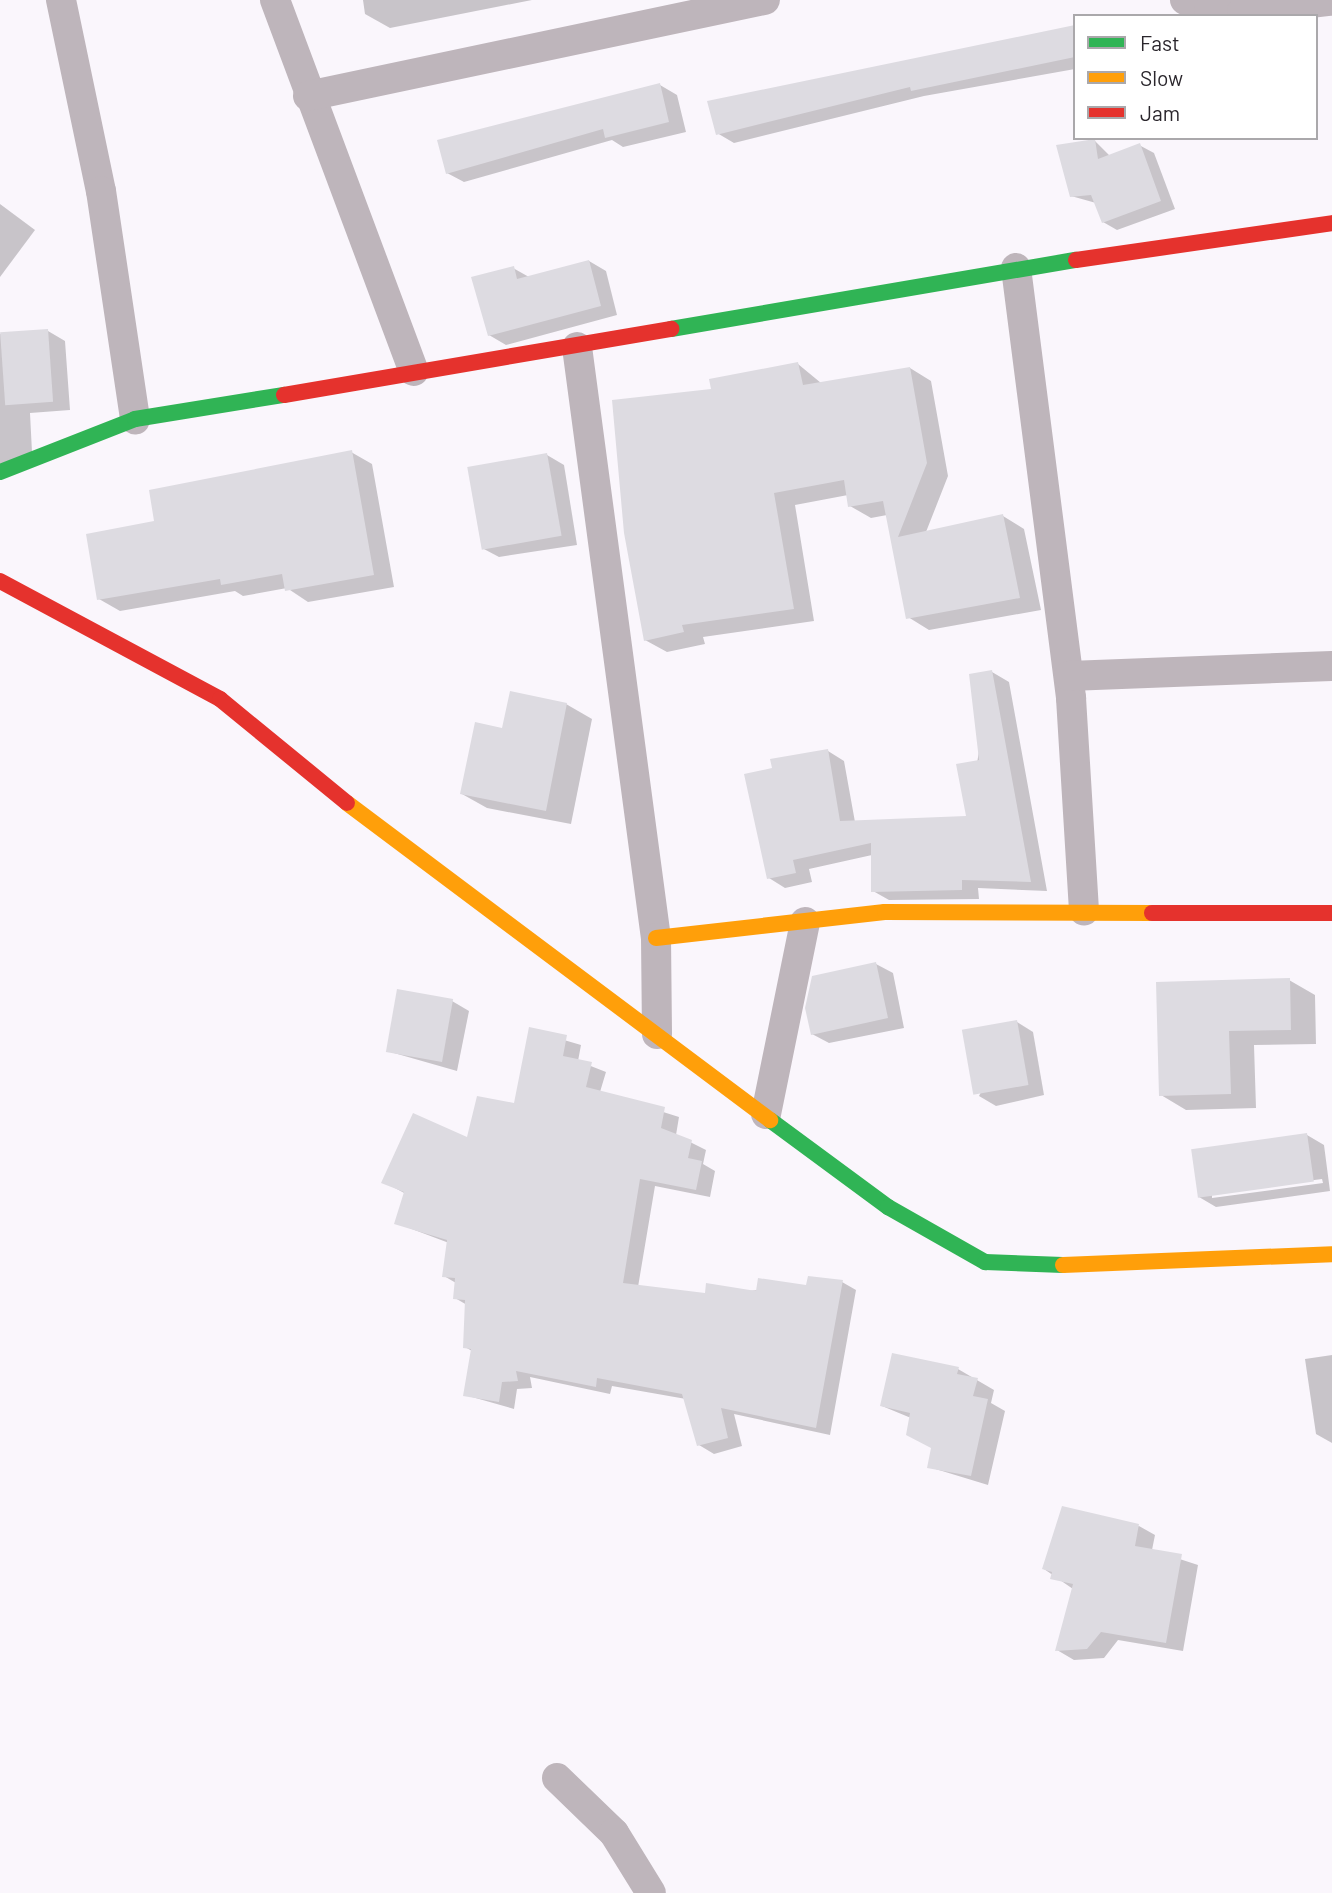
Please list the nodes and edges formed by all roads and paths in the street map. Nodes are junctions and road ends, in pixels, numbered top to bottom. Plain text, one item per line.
1 (61, 0) edge
2 (275, 0) edge
3 (765, 0) edge
4 (1185, 0) edge
5 (1329, 0) edge
6 (679, 8) edge
7 (1332, 18) edge
8 (308, 96) junction
9 (1332, 223) edge
10 (1016, 268) junction
11 (577, 347) junction
12 (414, 371) junction
13 (135, 419) junction
14 (0, 472) edge
15 (0, 581) edge
16 (1332, 667) edge
17 (1069, 676) junction
18 (1084, 911) junction
19 (1332, 914) edge
20 (805, 922) junction
21 (656, 938) junction
22 (657, 1034) junction
23 (766, 1114) junction
24 (1332, 1254) edge
25 (557, 1778) dead end
26 (651, 1893) edge

1 - 13 street
2 - 8 street
3 - 6 street
4 - 5 street
5 - 7 street
6 - 8 street
8 - 12 street
9 - 10 street
10 - 11 street
10 - 17 street
11 - 12 street
11 - 21 street
12 - 13 street
13 - 14 street
15 - 22 street
16 - 17 street
17 - 18 street
18 - 19 street
18 - 20 street
20 - 21 street
20 - 23 street
21 - 22 street
22 - 23 street
23 - 24 street
25 - 26 street

